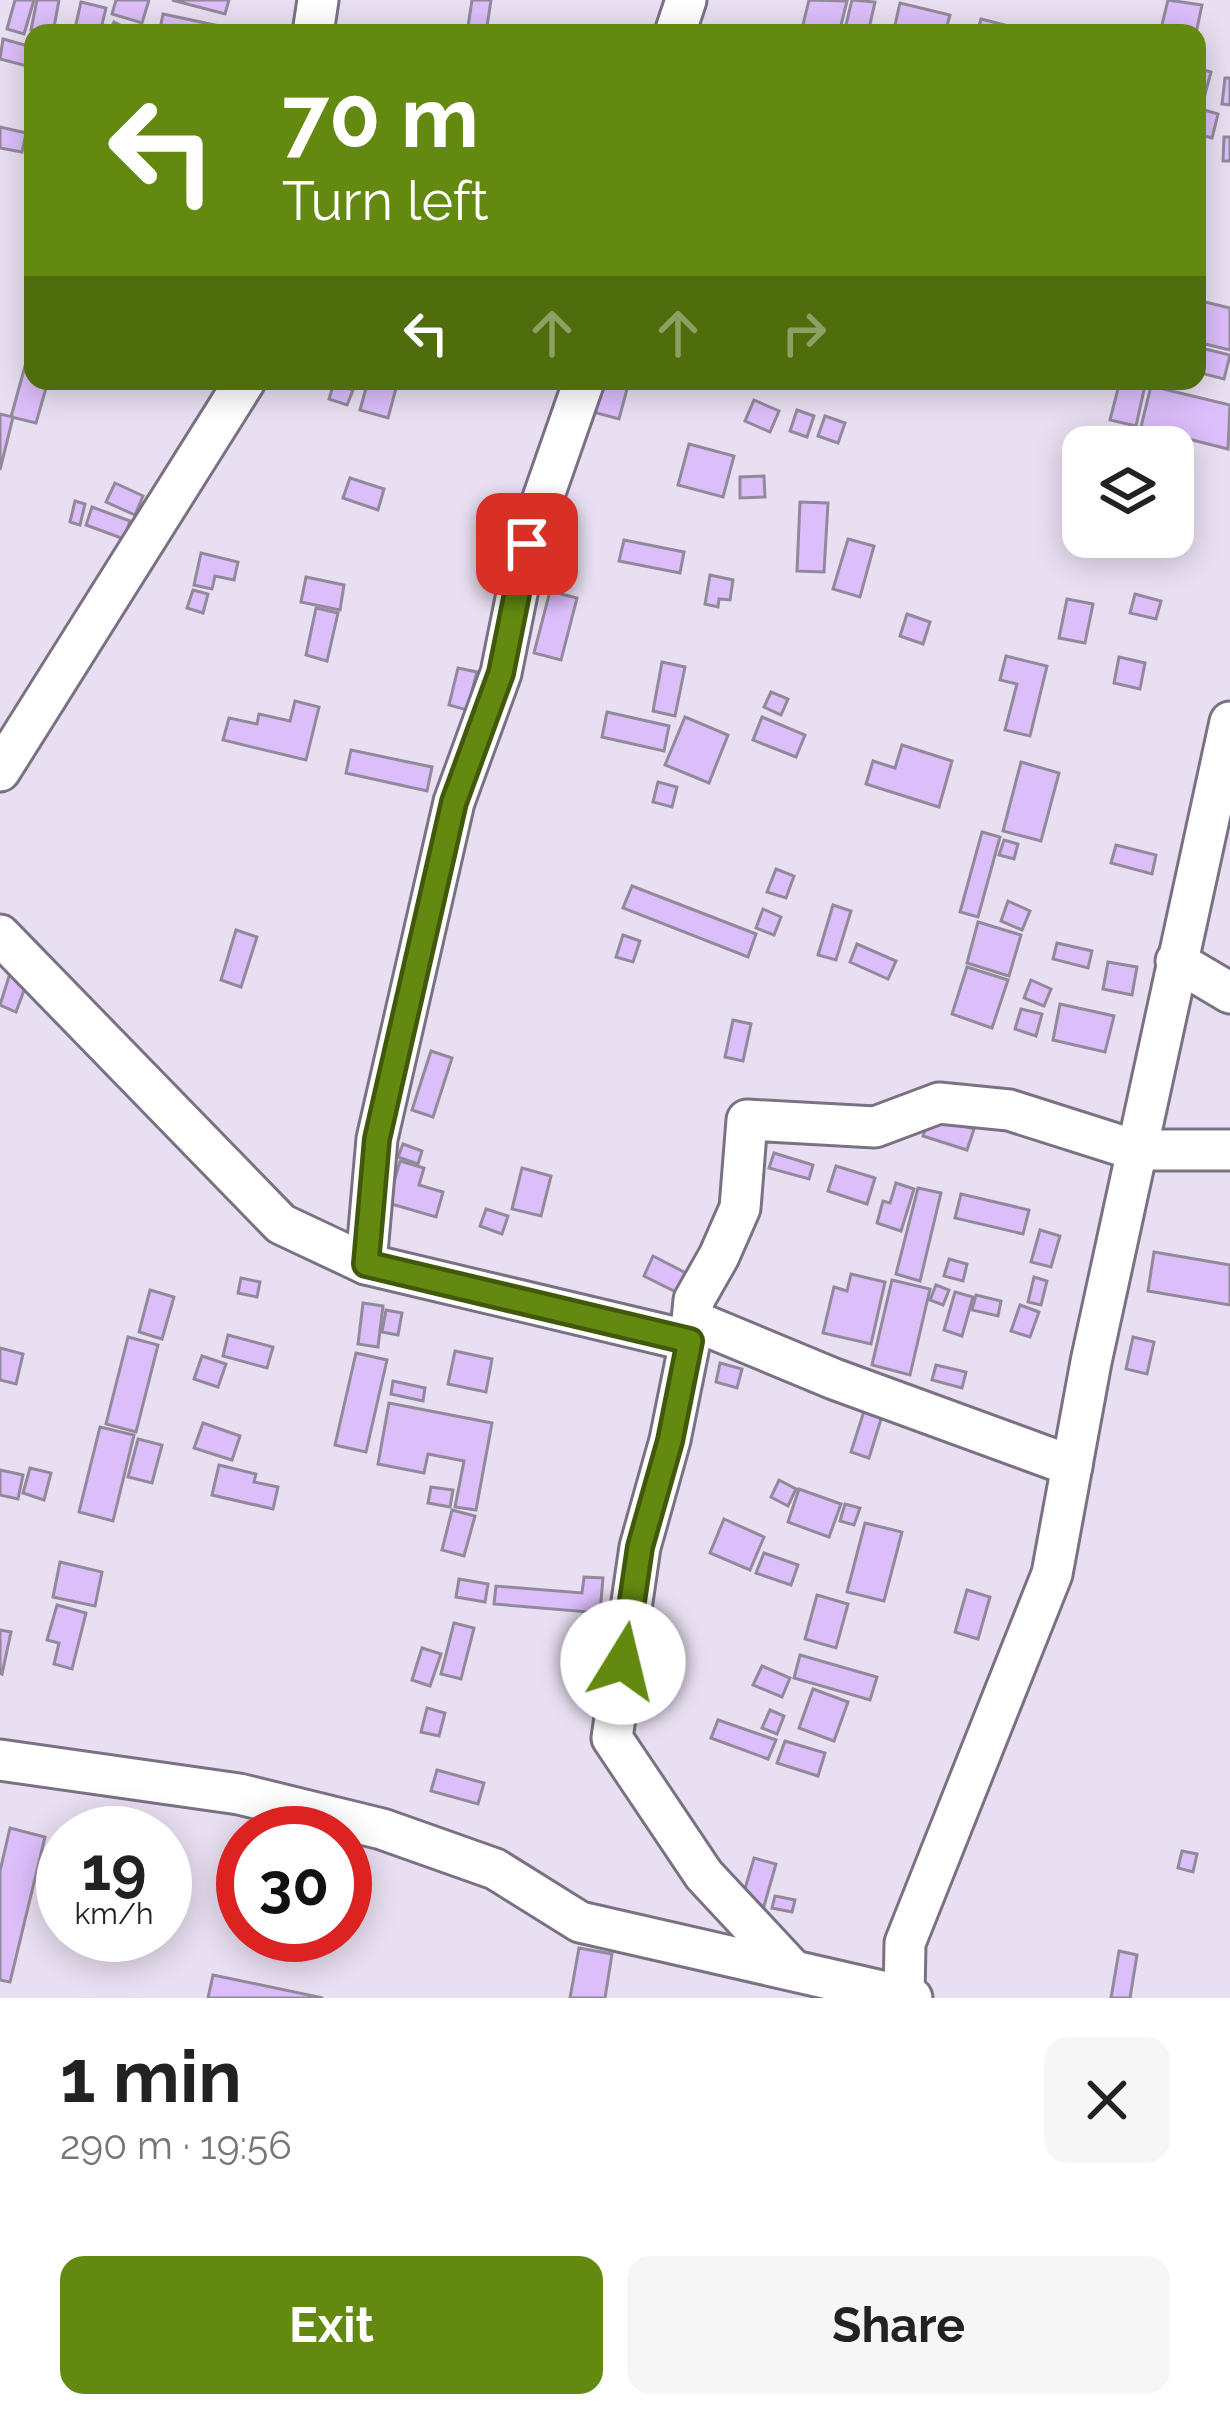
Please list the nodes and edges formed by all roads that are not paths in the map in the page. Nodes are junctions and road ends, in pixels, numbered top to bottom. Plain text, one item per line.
1 (239, 390) edge
2 (581, 390) edge
3 (1230, 722) edge
4 (0, 771) edge
5 (0, 935) edge
6 (1176, 962) junction
7 (1230, 993) edge
8 (1135, 1150) junction
9 (1230, 1150) edge
10 (366, 1264) junction
11 (691, 1330) junction
12 (1072, 1466) junction
13 (0, 1760) edge
14 (790, 1967) junction
15 (906, 1997) edge

1 - 4 street
2 - 10 street
3 - 6 street
5 - 10 street
6 - 7 street
6 - 8 street
8 - 9 street
8 - 11 street
8 - 12 street
10 - 11 street
11 - 12 street
11 - 14 street
12 - 15 street
13 - 14 street
14 - 15 street

